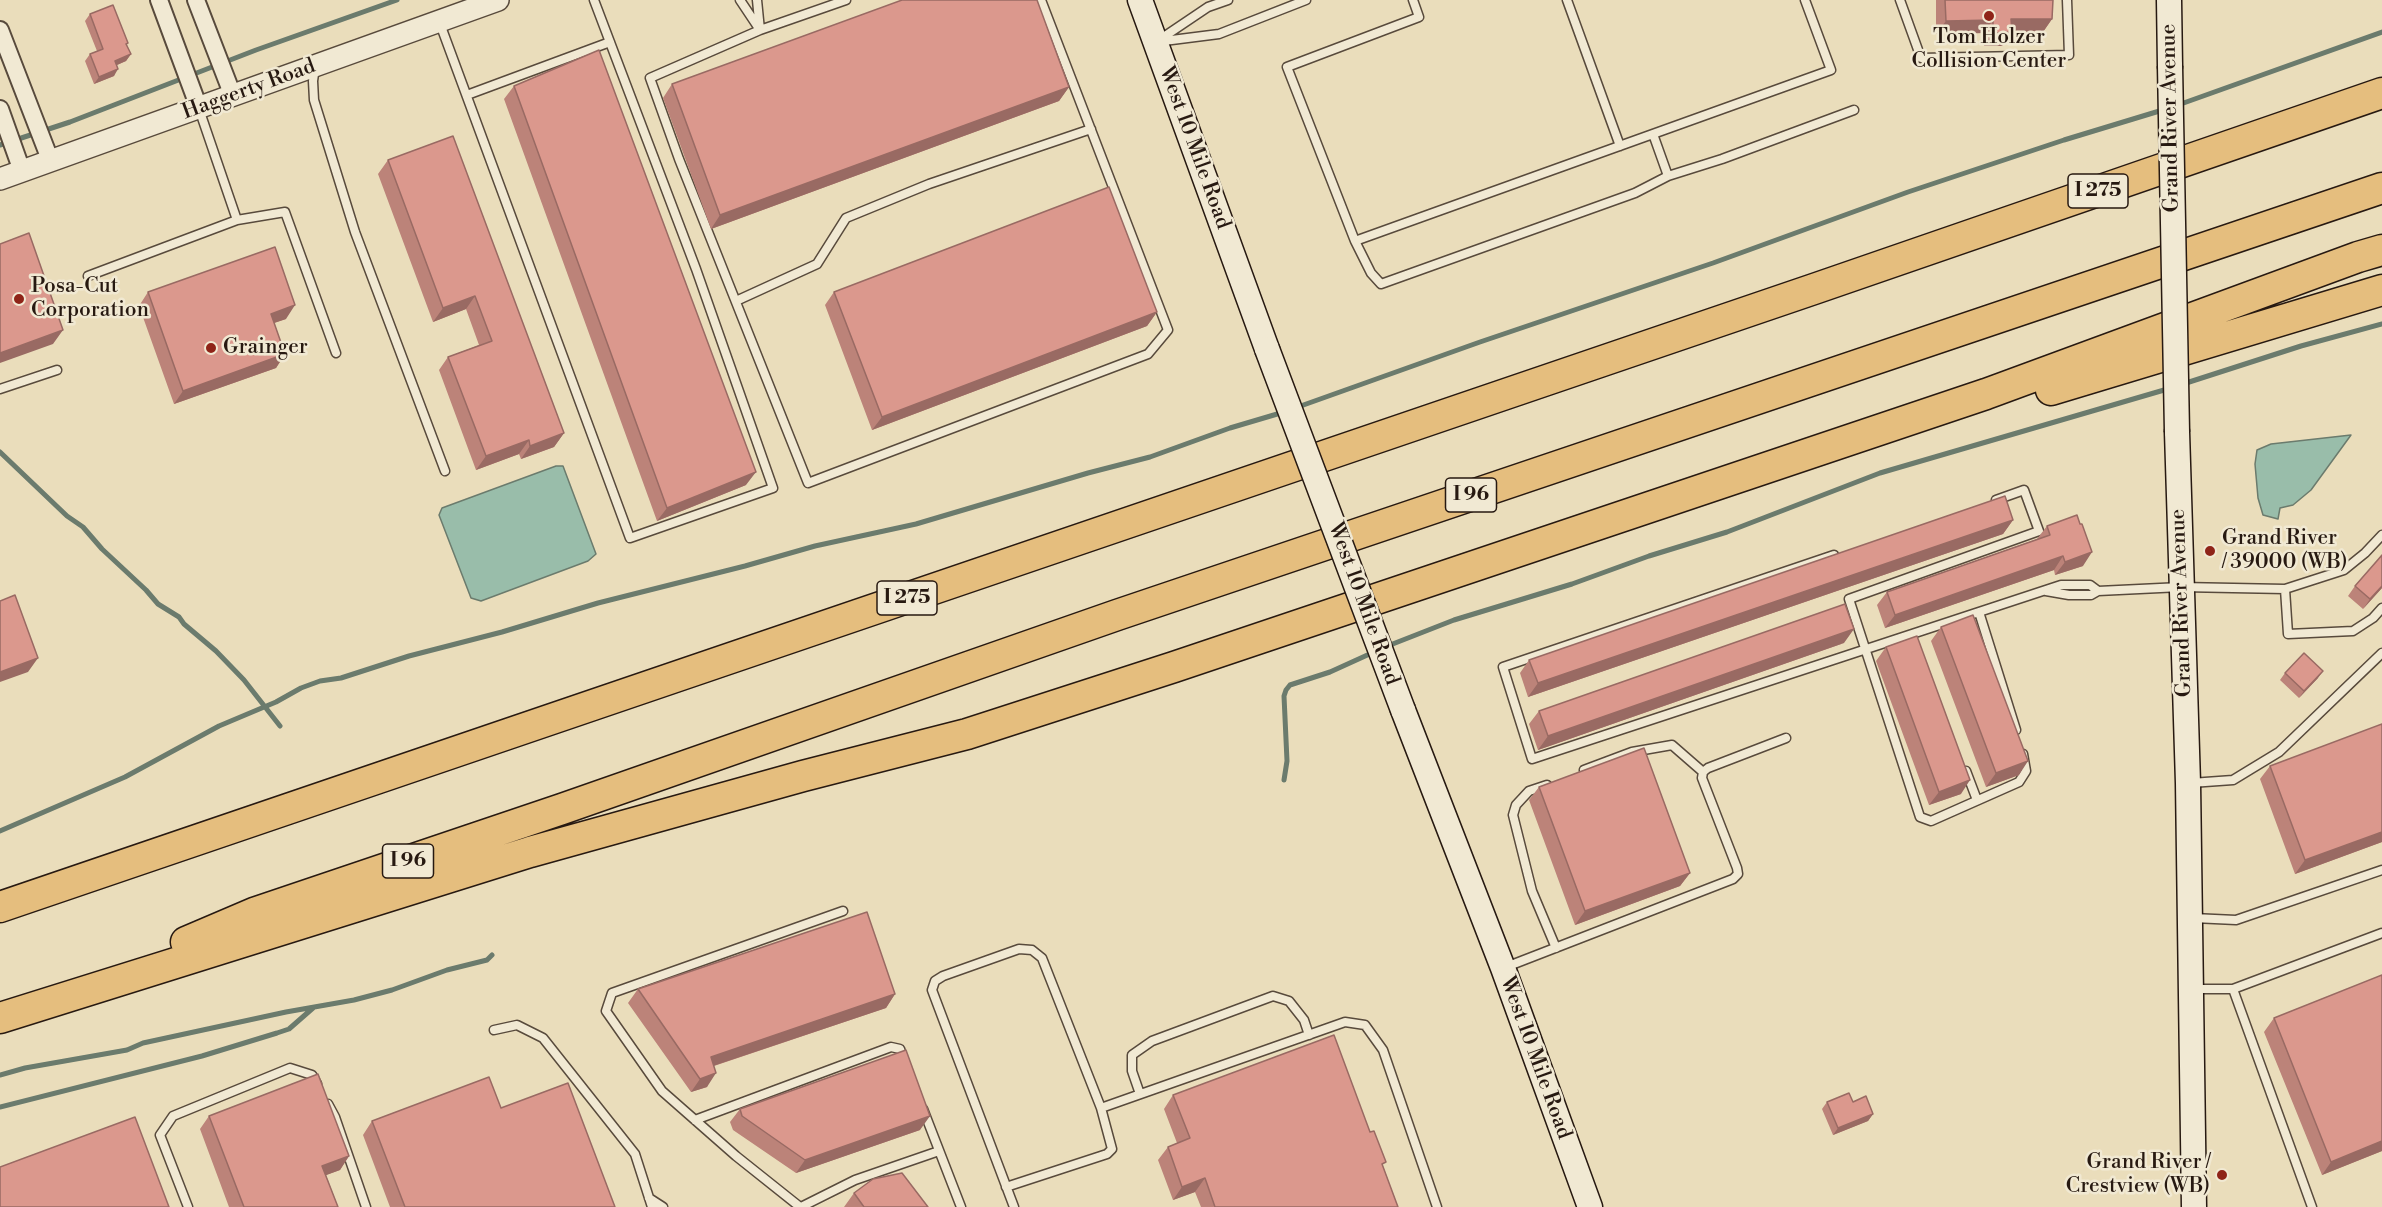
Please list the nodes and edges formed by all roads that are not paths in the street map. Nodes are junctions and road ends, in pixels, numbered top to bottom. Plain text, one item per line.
1 (159, 0) edge
2 (196, 0) edge
3 (498, 0) edge
4 (594, 0) edge
5 (740, 0) edge
6 (757, 0) edge
7 (846, 0) edge
8 (1041, 0) edge
9 (1140, 0) edge
10 (1228, 0) edge
11 (1306, 0) edge
12 (1413, 0) edge
13 (1567, 0) edge
14 (1805, 0) edge
15 (1900, 0) edge
16 (2067, 0) edge
17 (2169, 0) edge
18 (440, 21) junction
19 (0, 30) edge
20 (760, 30) junction
21 (610, 42) junction
22 (1156, 42) junction
23 (315, 66) junction
24 (2382, 93) edge
25 (467, 95) junction
26 (233, 96) junction
27 (199, 108) junction
28 (0, 109) edge
29 (1854, 110) dead end
30 (1091, 129) junction
31 (1653, 134) junction
32 (1620, 146) junction
33 (51, 162) junction
34 (22, 171) junction
35 (1668, 176) junction
36 (0, 179) edge
37 (2382, 188) edge
38 (237, 220) junction
39 (1355, 241) junction
40 (2382, 250) edge
41 (88, 276) dead end
42 (2382, 290) edge
43 (736, 301) junction
44 (336, 353) dead end
45 (57, 370) dead end
46 (0, 389) edge
47 (1986, 394) junction
48 (445, 471) dead end
49 (1990, 502) edge
50 (2382, 535) edge
51 (1843, 552) edge
52 (2181, 587) junction
53 (2285, 589) junction
54 (2382, 608) edge
55 (1979, 612) junction
56 (1914, 633) junction
57 (1918, 644) edge
58 (1864, 649) junction
59 (2382, 653) edge
60 (1786, 738) dead end
61 (1965, 766) edge
62 (1702, 772) junction
63 (1570, 776) edge
64 (1560, 780) edge
65 (2188, 783) junction
66 (1977, 800) junction
67 (2382, 870) edge
68 (0, 906) edge
69 (843, 911) dead end
70 (2190, 918) junction
71 (2382, 933) edge
72 (1556, 948) junction
73 (1503, 968) junction
74 (2191, 989) junction
75 (2233, 989) junction
76 (39, 1004) junction
77 (0, 1018) edge
78 (494, 1030) dead end
79 (1309, 1035) junction
80 (908, 1070) edge
81 (1140, 1094) junction
82 (919, 1100) edge
83 (1101, 1108) junction
84 (695, 1120) junction
85 (939, 1151) junction
86 (1006, 1187) junction
87 (650, 1203) edge
88 (188, 1207) edge
89 (366, 1207) edge
90 (663, 1207) edge
91 (801, 1207) edge
92 (961, 1207) edge
93 (1014, 1207) edge
94 (1437, 1207) edge
95 (1590, 1207) edge
96 (2194, 1207) edge
97 (2312, 1207) edge

1 - 27 street
2 - 26 street
3 - 18 street, Haggerty Road
4 - 21 lane
5 - 20 lane
6 - 20 lane
7 - 20 lane
8 - 30 lane
9 - 22 main road, West 10 Mile Road
10 - 22 lane
11 - 22 lane
12 - 39 lane
13 - 32 lane
14 - 31 lane
15 - 16 lane
17 - 52 main road, Grand River Avenue, bridge
18 - 23 street, Haggerty Road
18 - 25 lane
19 - 33 street
20 - 43 lane
21 - 25 lane
21 - 25 lane
22 - 73 main road, West 10 Mile Road, bridge
23 - 26 street, Haggerty Road
23 - 48 lane
24 - 68 highway, I 275
26 - 27 street, Haggerty Road
27 - 33 street, Haggerty Road
27 - 38 lane
28 - 34 street
29 - 35 lane
30 - 43 lane
30 - 43 lane
31 - 32 lane
31 - 35 lane
32 - 39 lane
33 - 34 street, Haggerty Road
34 - 36 street, Haggerty Road
35 - 39 lane
37 - 76 highway, I 96
38 - 41 lane
38 - 44 lane
40 - 47 highway
42 - 47 highway
45 - 46 lane
47 - 76 highway
49 - 58 lane
50 - 53 lane
51 - 58 lane
52 - 53 lane
52 - 55 lane
52 - 65 main road, Grand River Avenue
53 - 54 lane
55 - 56 lane
55 - 66 lane
56 - 57 lane
56 - 58 lane
58 - 66 lane
59 - 65 lane
60 - 62 lane
61 - 66 lane
62 - 63 lane
62 - 72 lane
64 - 72 lane
65 - 70 main road, Grand River Avenue
67 - 70 lane
69 - 84 lane
70 - 74 main road, Grand River Avenue
71 - 75 lane
72 - 73 lane
73 - 95 main road, West 10 Mile Road
74 - 75 lane
74 - 96 main road, Grand River Avenue
75 - 97 lane
76 - 77 highway
78 - 87 lane
79 - 81 lane
79 - 81 lane
79 - 94 lane
80 - 84 lane
81 - 83 lane
82 - 85 lane
83 - 86 lane
83 - 86 lane
84 - 91 lane
85 - 91 lane
85 - 92 lane
86 - 93 lane
87 - 90 lane
88 - 89 lane

